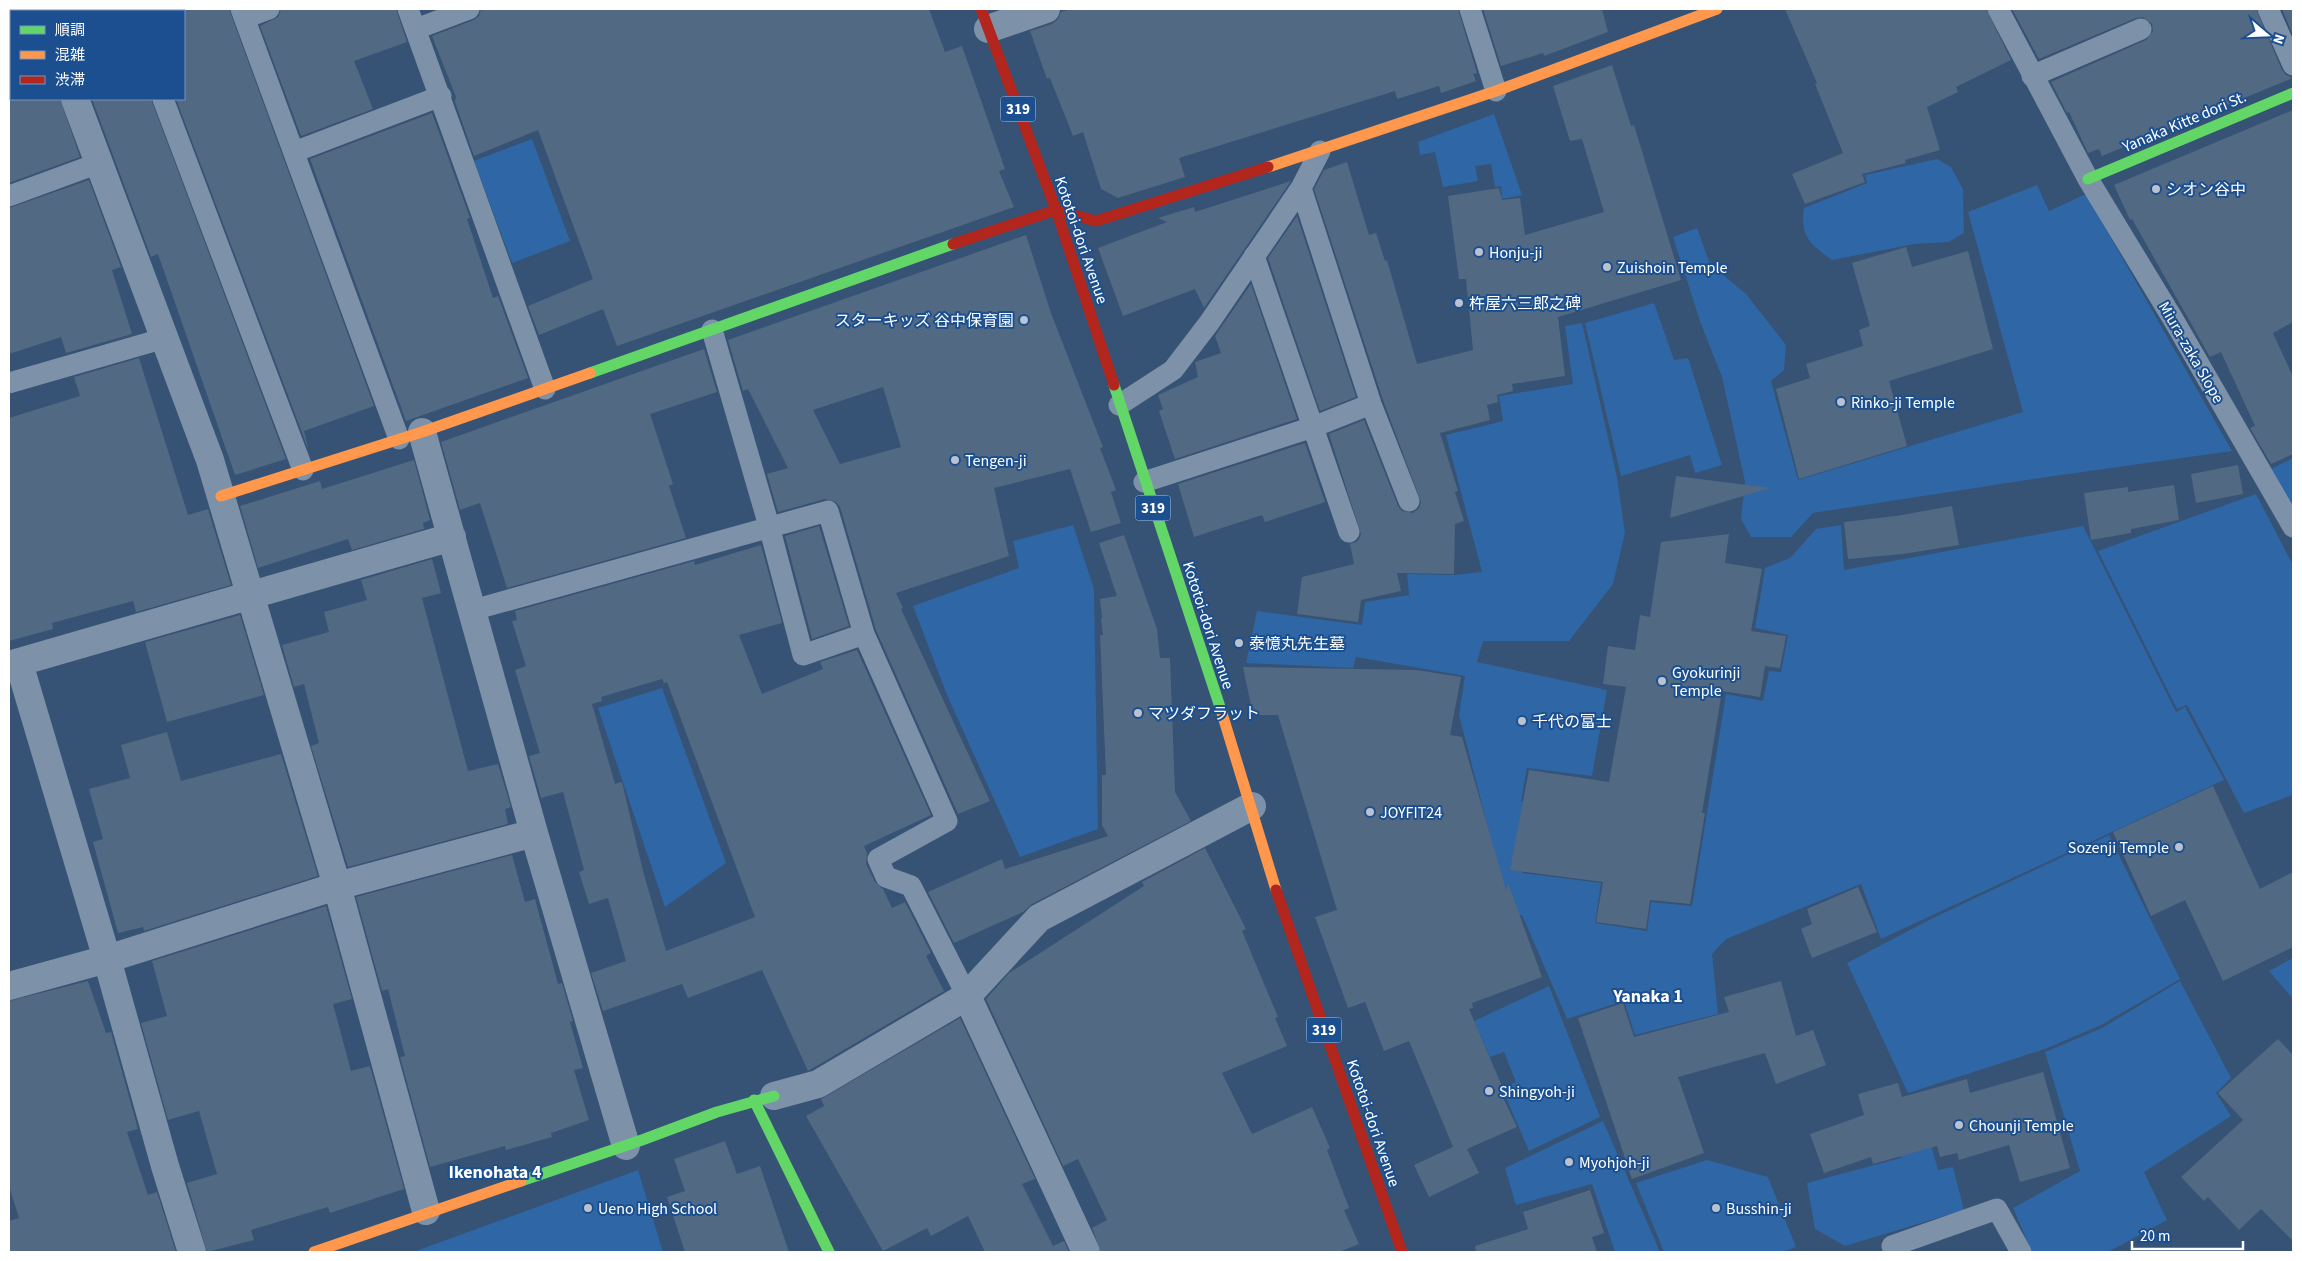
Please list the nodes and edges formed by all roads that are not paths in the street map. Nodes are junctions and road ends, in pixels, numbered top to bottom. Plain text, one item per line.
1 (269, 9) edge
2 (408, 9) edge
3 (468, 9) edge
4 (1046, 9) edge
5 (1470, 9) edge
6 (1717, 9) edge
7 (1998, 9) edge
8 (2268, 9) edge
9 (243, 14) edge
10 (984, 19) edge
11 (416, 29) junction
12 (2141, 29) dead end
13 (2293, 65) edge
14 (2032, 76) junction
15 (1496, 91) junction
16 (2292, 95) edge
17 (441, 96) junction
18 (75, 100) edge
19 (164, 100) edge
20 (1320, 151) junction
21 (294, 152) junction
22 (99, 163) junction
23 (2088, 179) junction
24 (1301, 188) junction
25 (9, 196) edge
26 (1056, 210) junction
27 (1254, 256) junction
28 (712, 330) junction
29 (165, 338) junction
30 (9, 383) edge
31 (545, 389) junction
32 (1371, 404) junction
33 (1119, 405) junction
34 (1313, 427) junction
35 (411, 435) junction
36 (303, 470) junction
37 (1144, 482) junction
38 (221, 496) junction
39 (1408, 501) dead end
40 (769, 526) junction
41 (2293, 527) edge
42 (1349, 532) dead end
43 (452, 536) junction
44 (252, 596) junction
45 (473, 610) junction
46 (864, 634) junction
47 (14, 664) edge
48 (1252, 806) junction
49 (534, 834) junction
50 (337, 886) junction
51 (107, 959) junction
52 (9, 986) edge
53 (967, 996) junction
54 (764, 1098) junction
55 (626, 1146) junction
56 (426, 1212) junction
57 (192, 1252) edge
58 (314, 1252) edge
59 (829, 1252) edge
60 (1086, 1252) edge
61 (1402, 1252) edge
62 (1895, 1252) edge
63 (2021, 1252) edge

1 - 9 lane
2 - 11 lane
3 - 11 lane
4 - 10 street
5 - 15 lane
6 - 15 street
7 - 14 lane, Miura-zaka Slope
8 - 13 lane
9 - 21 lane
10 - 26 street, Kototoi-dori Avenue / 319
11 - 17 lane
12 - 14 lane
14 - 23 lane, Miura-zaka Slope
15 - 20 street
16 - 23 street, Yanaka Kitte dori St.
17 - 21 lane
17 - 31 lane
18 - 22 street
19 - 36 lane
20 - 24 lane
20 - 26 street
21 - 35 lane
22 - 25 lane
22 - 29 street
23 - 41 lane, Miura-zaka Slope
24 - 27 lane
24 - 32 lane
26 - 28 street
26 - 33 street, Kototoi-dori Avenue / 319
27 - 33 lane
27 - 34 lane
28 - 31 street
28 - 40 lane
29 - 30 lane
29 - 38 street
31 - 35 street
32 - 34 lane
32 - 39 lane
33 - 37 street, Kototoi-dori Avenue / 319
34 - 37 lane
34 - 42 lane
35 - 36 street
35 - 43 street
36 - 38 street
37 - 48 street, Kototoi-dori Avenue / 319
38 - 44 street
40 - 45 lane
40 - 46 lane
40 - 46 lane
43 - 44 street
43 - 45 street
44 - 47 street
44 - 50 street
45 - 49 street
46 - 53 lane
47 - 51 street
48 - 53 street
48 - 61 street, Kototoi-dori Avenue / 319
49 - 50 street
49 - 55 street
50 - 51 street
50 - 56 street
51 - 52 street
51 - 57 street
53 - 54 street
53 - 60 street
54 - 55 street
54 - 59 street
55 - 56 street
56 - 58 street
62 - 63 lane

